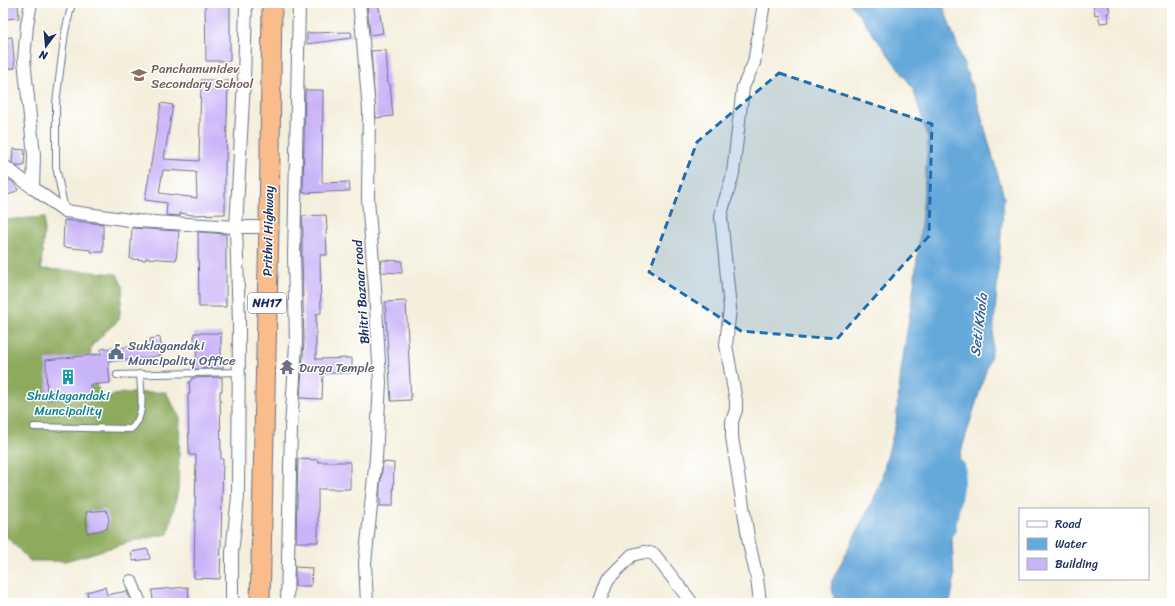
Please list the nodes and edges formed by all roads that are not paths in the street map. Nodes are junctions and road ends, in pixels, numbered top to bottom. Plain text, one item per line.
1 (31, 3) edge
2 (72, 3) edge
3 (246, 3) edge
4 (272, 3) edge
5 (298, 3) edge
6 (359, 3) edge
7 (764, 3) edge
8 (3, 165) edge
9 (33, 188) junction
10 (65, 211) junction
11 (236, 227) junction
12 (269, 227) junction
13 (238, 372) junction
14 (117, 374) dead end
15 (140, 374) junction
16 (34, 427) dead end
17 (131, 581) dead end
18 (140, 603) edge
19 (232, 603) edge
20 (260, 603) edge
21 (287, 603) edge
22 (367, 603) edge
23 (599, 603) edge
24 (692, 603) edge
25 (760, 603) edge

1 - 9 street
2 - 10 lane
3 - 11 street
4 - 12 highway, Prithvi Highway / NH17
5 - 21 street
6 - 22 street, Bhitri Bazaar road
7 - 25 street
8 - 9 street
9 - 10 street
10 - 11 street
11 - 12 street
11 - 13 street
12 - 20 highway, Prithvi Highway / NH17
13 - 15 lane
13 - 19 street
14 - 15 lane
15 - 16 lane
17 - 18 street
23 - 24 street

